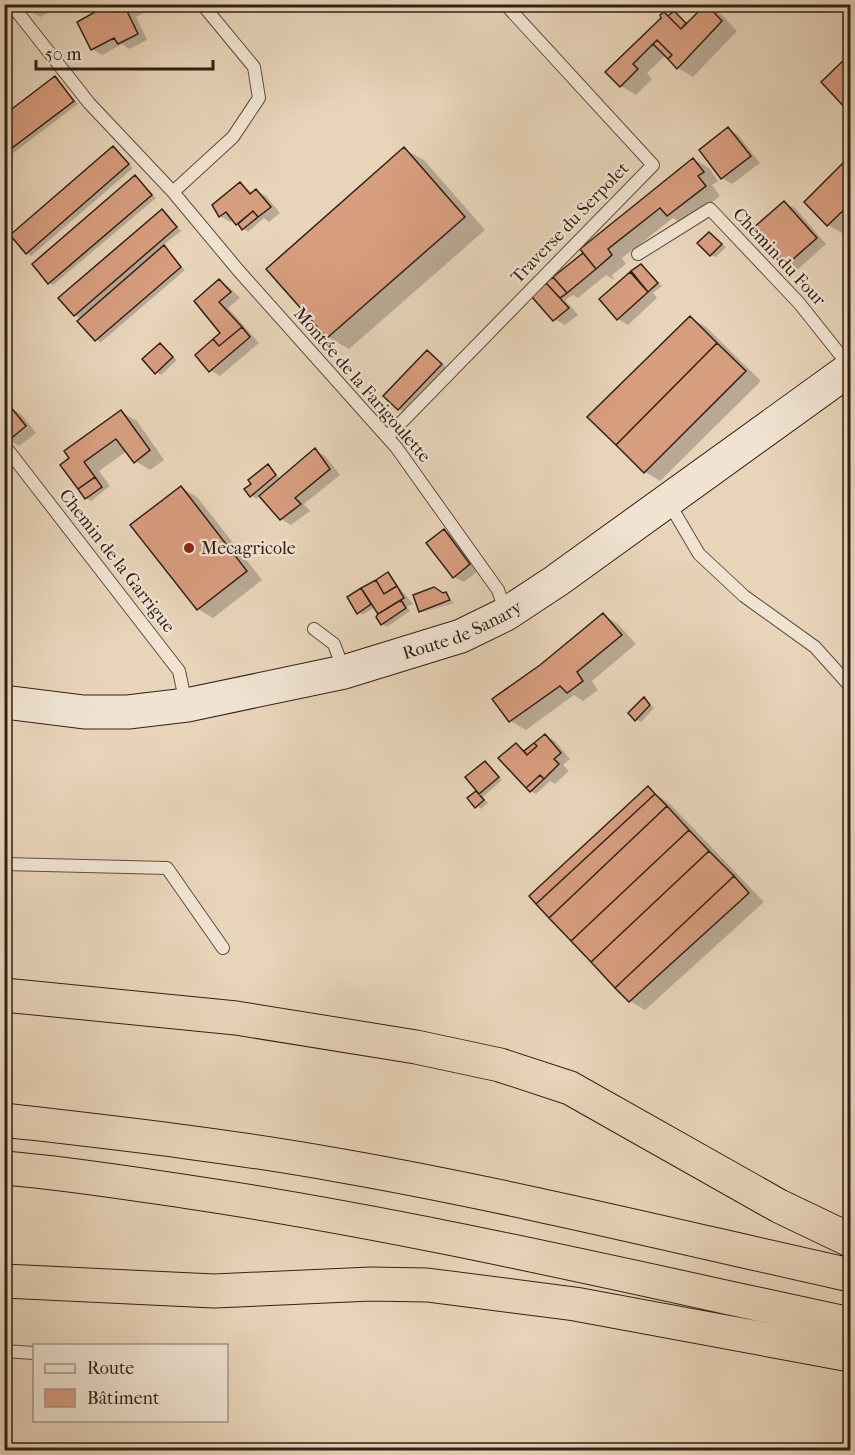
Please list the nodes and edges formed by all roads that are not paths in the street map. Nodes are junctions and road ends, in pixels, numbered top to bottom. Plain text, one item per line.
1 (11, 4) edge
2 (202, 4) edge
3 (505, 4) edge
4 (173, 192) junction
5 (638, 254) dead end
6 (850, 369) edge
7 (850, 384) edge
8 (387, 437) junction
9 (4, 445) edge
10 (673, 510) junction
11 (506, 614) junction
12 (314, 629) dead end
13 (344, 672) junction
14 (850, 686) edge
15 (4, 702) edge
16 (187, 705) junction
17 (4, 719) edge
18 (4, 864) edge
19 (223, 948) dead end
20 (4, 995) edge
21 (4, 1120) edge
22 (4, 1168) edge
23 (850, 1240) edge
24 (850, 1275) edge
25 (4, 1281) edge
26 (850, 1324) edge
27 (4, 1351) edge
28 (33, 1353) edge
29 (850, 1355) edge

1 - 4 lane, Montée de la Farigoulette
2 - 4 lane
3 - 8 lane, Traverse du Serpolet
4 - 8 lane, Montée de la Farigoulette
5 - 6 lane, Chemin du Four
6 - 11 main road, Route de Sanary
7 - 10 main road, Route de Sanary
8 - 11 lane, Montée de la Farigoulette
9 - 16 lane, Chemin de la Garrigue
10 - 14 lane
10 - 17 main road, Route de Sanary
11 - 13 main road, Route de Sanary
12 - 13 lane
13 - 16 main road, Route de Sanary
15 - 16 main road, Route de Sanary
18 - 19 lane
20 - 23 highway
21 - 24 highway
22 - 26 highway
25 - 29 highway
27 - 28 lane

